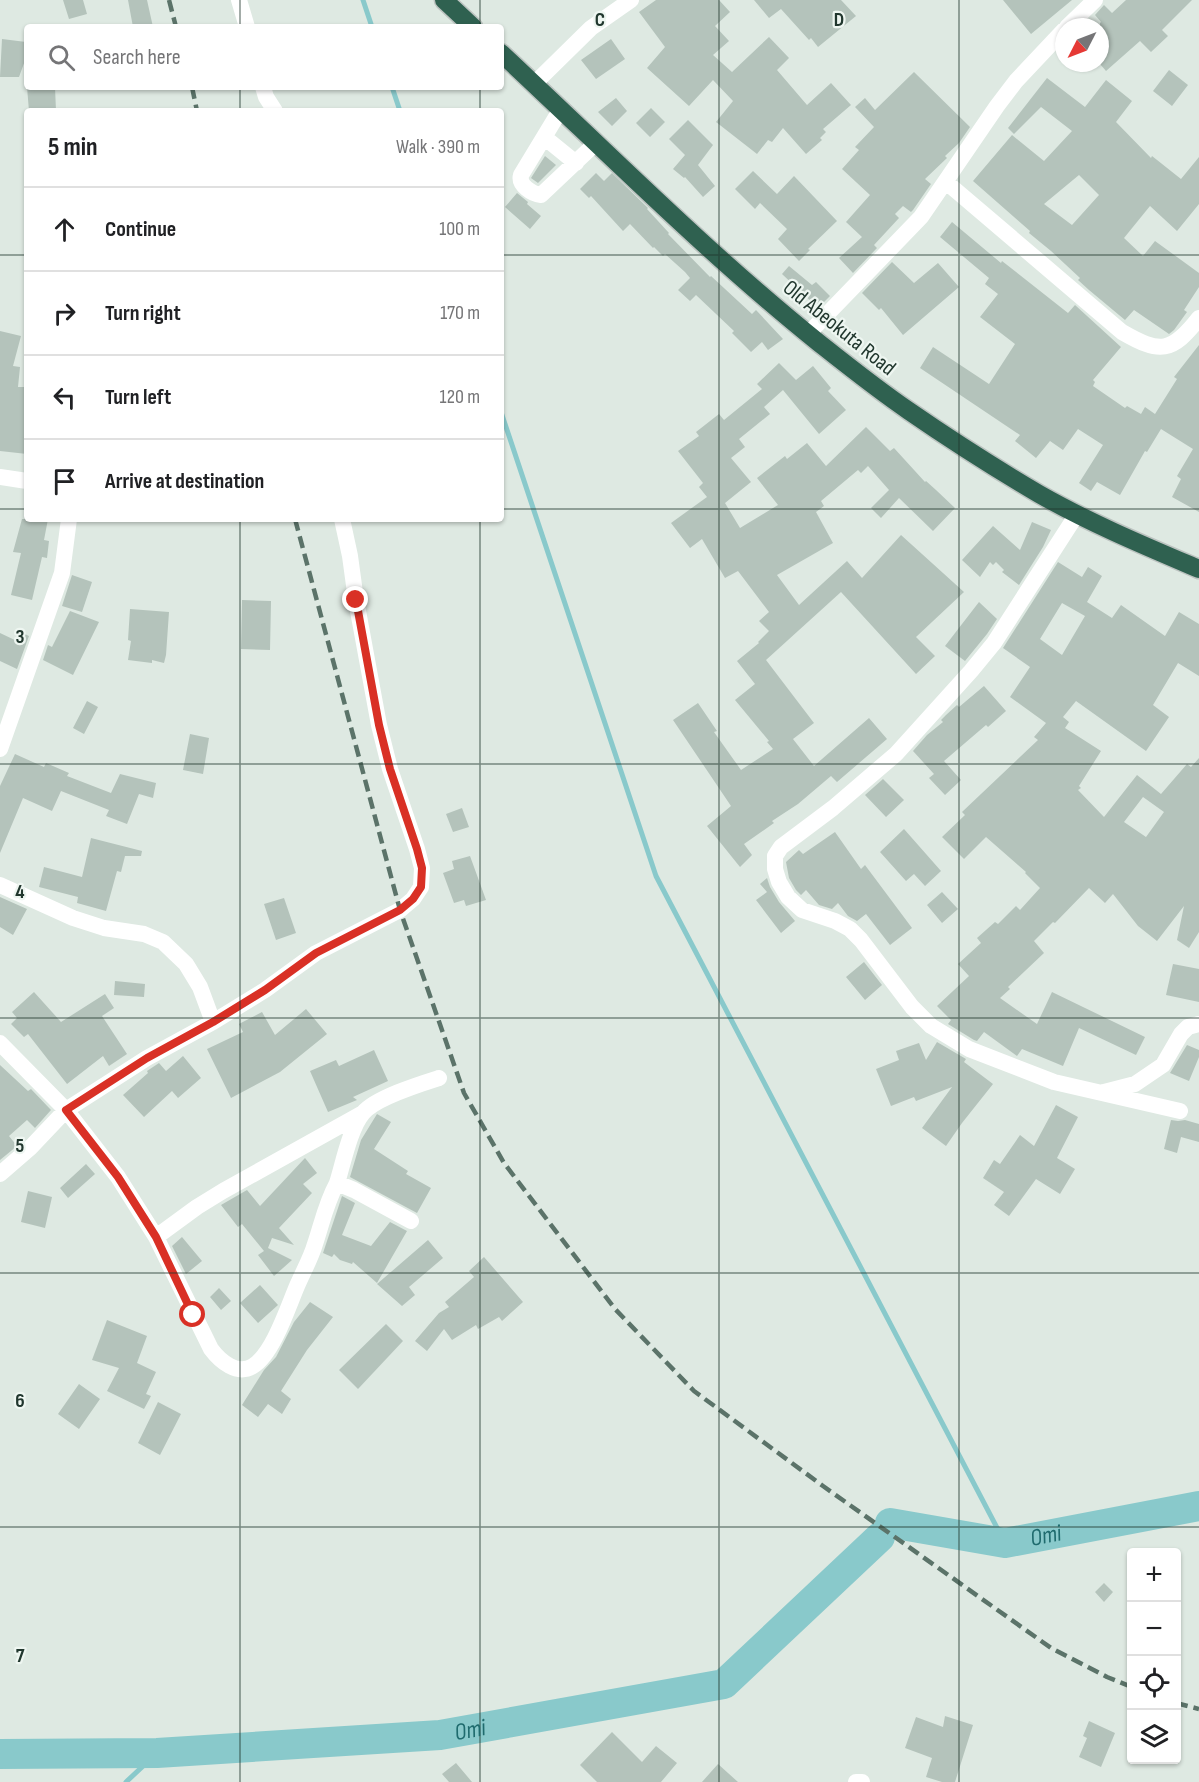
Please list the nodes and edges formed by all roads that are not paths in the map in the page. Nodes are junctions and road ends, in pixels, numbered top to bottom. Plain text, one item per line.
1 (239, 0) edge
2 (444, 0) edge
3 (631, 0) edge
4 (1095, 0) edge
5 (1076, 18) edge
6 (246, 24) edge
7 (470, 24) edge
8 (1055, 39) edge
9 (504, 56) edge
10 (534, 84) junction
11 (264, 90) edge
12 (273, 108) edge
13 (561, 109) junction
14 (544, 137) junction
15 (596, 143) junction
16 (576, 163) junction
17 (946, 182) junction
18 (1199, 318) edge
19 (808, 334) junction
20 (0, 477) edge
21 (24, 481) edge
22 (1077, 514) junction
23 (69, 522) edge
24 (343, 522) edge
25 (1199, 569) edge
26 (0, 749) edge
27 (0, 885) edge
28 (213, 1022) junction
29 (1199, 1024) edge
30 (0, 1043) edge
31 (439, 1078) dead end
32 (1101, 1093) junction
33 (66, 1110) junction
34 (1180, 1111) dead end
35 (363, 1113) junction
36 (0, 1174) edge
37 (337, 1183) junction
38 (411, 1221) dead end
39 (156, 1237) junction
40 (856, 1782) edge
41 (862, 1782) edge

1 - 6 street
2 - 7 highway
3 - 10 street
4 - 5 street
8 - 17 street
9 - 10 highway, Old Abeokuta Road
10 - 13 highway, Old Abeokuta Road
11 - 12 street
13 - 14 street
13 - 15 highway, Old Abeokuta Road
14 - 16 street
14 - 16 street
15 - 16 street
15 - 19 highway, Old Abeokuta Road
17 - 18 street
17 - 19 street
19 - 22 highway, Old Abeokuta Road
20 - 21 street
22 - 25 highway, Old Abeokuta Road
22 - 32 street
23 - 26 street
24 - 28 street
27 - 28 street
28 - 33 street
29 - 32 street
30 - 33 street
31 - 35 street
32 - 34 street
33 - 36 street
33 - 39 street
35 - 37 street
35 - 39 street
37 - 38 street
37 - 39 street
40 - 41 street

